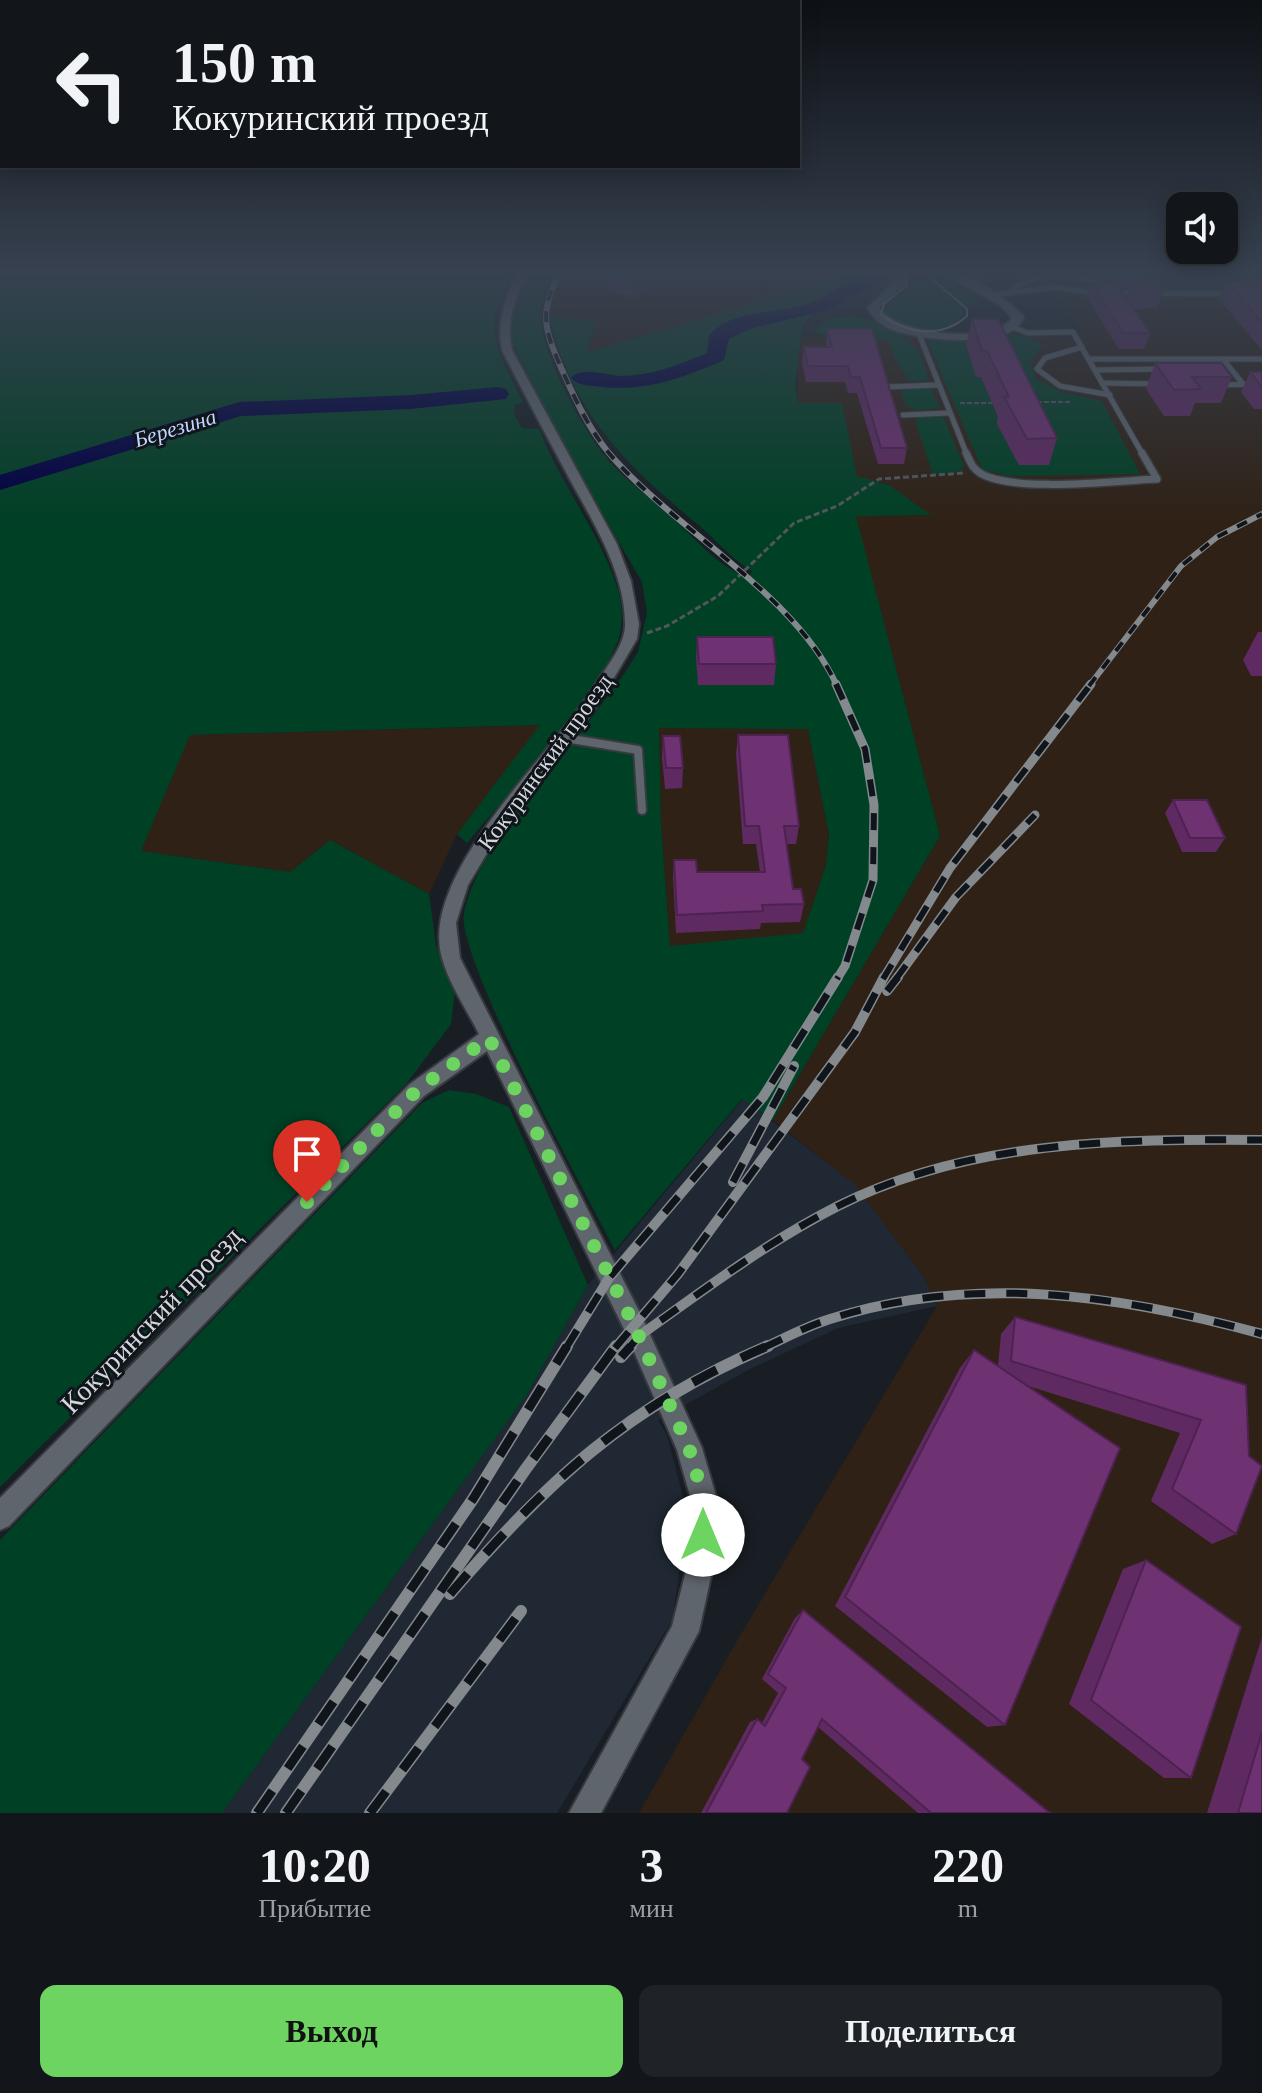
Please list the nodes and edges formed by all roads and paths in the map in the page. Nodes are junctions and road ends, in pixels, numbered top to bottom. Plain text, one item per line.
1 (509, 355) edge
2 (926, 355) edge
3 (1056, 355) edge
4 (1086, 355) edge
5 (1089, 359) junction
6 (1223, 359) junction
7 (1262, 359) edge
8 (1173, 369) edge
9 (1095, 370) junction
10 (1217, 370) edge
11 (1231, 370) junction
12 (1103, 383) junction
13 (1243, 384) junction
14 (1262, 384) edge
15 (937, 385) junction
16 (1172, 385) edge
17 (1215, 385) edge
18 (886, 387) edge
19 (1110, 395) junction
20 (1002, 402) edge
21 (945, 403) junction
22 (949, 413) junction
23 (903, 415) dead end
24 (974, 472) junction
25 (630, 639) junction
26 (565, 738) junction
27 (642, 810) dead end
28 (489, 1038) junction
29 (0, 1517) edge
30 (584, 1813) edge

1 - 25 street
2 - 15 lane
3 - 19 lane
4 - 5 lane
5 - 6 lane
5 - 9 lane
6 - 7 lane
6 - 11 lane
8 - 9 lane
9 - 12 lane
10 - 11 lane
11 - 13 lane
12 - 16 lane
12 - 19 lane
13 - 14 lane
13 - 17 lane
15 - 18 lane
15 - 21 lane
19 - 24 lane
20 - 21 path
21 - 22 lane
22 - 23 lane
22 - 24 lane
24 - 25 path
25 - 26 street, Кокуринский проезд
26 - 27 lane
26 - 28 street, Кокуринский проезд
28 - 29 street, Кокуринский проезд
28 - 30 street, Кокуринский проезд

